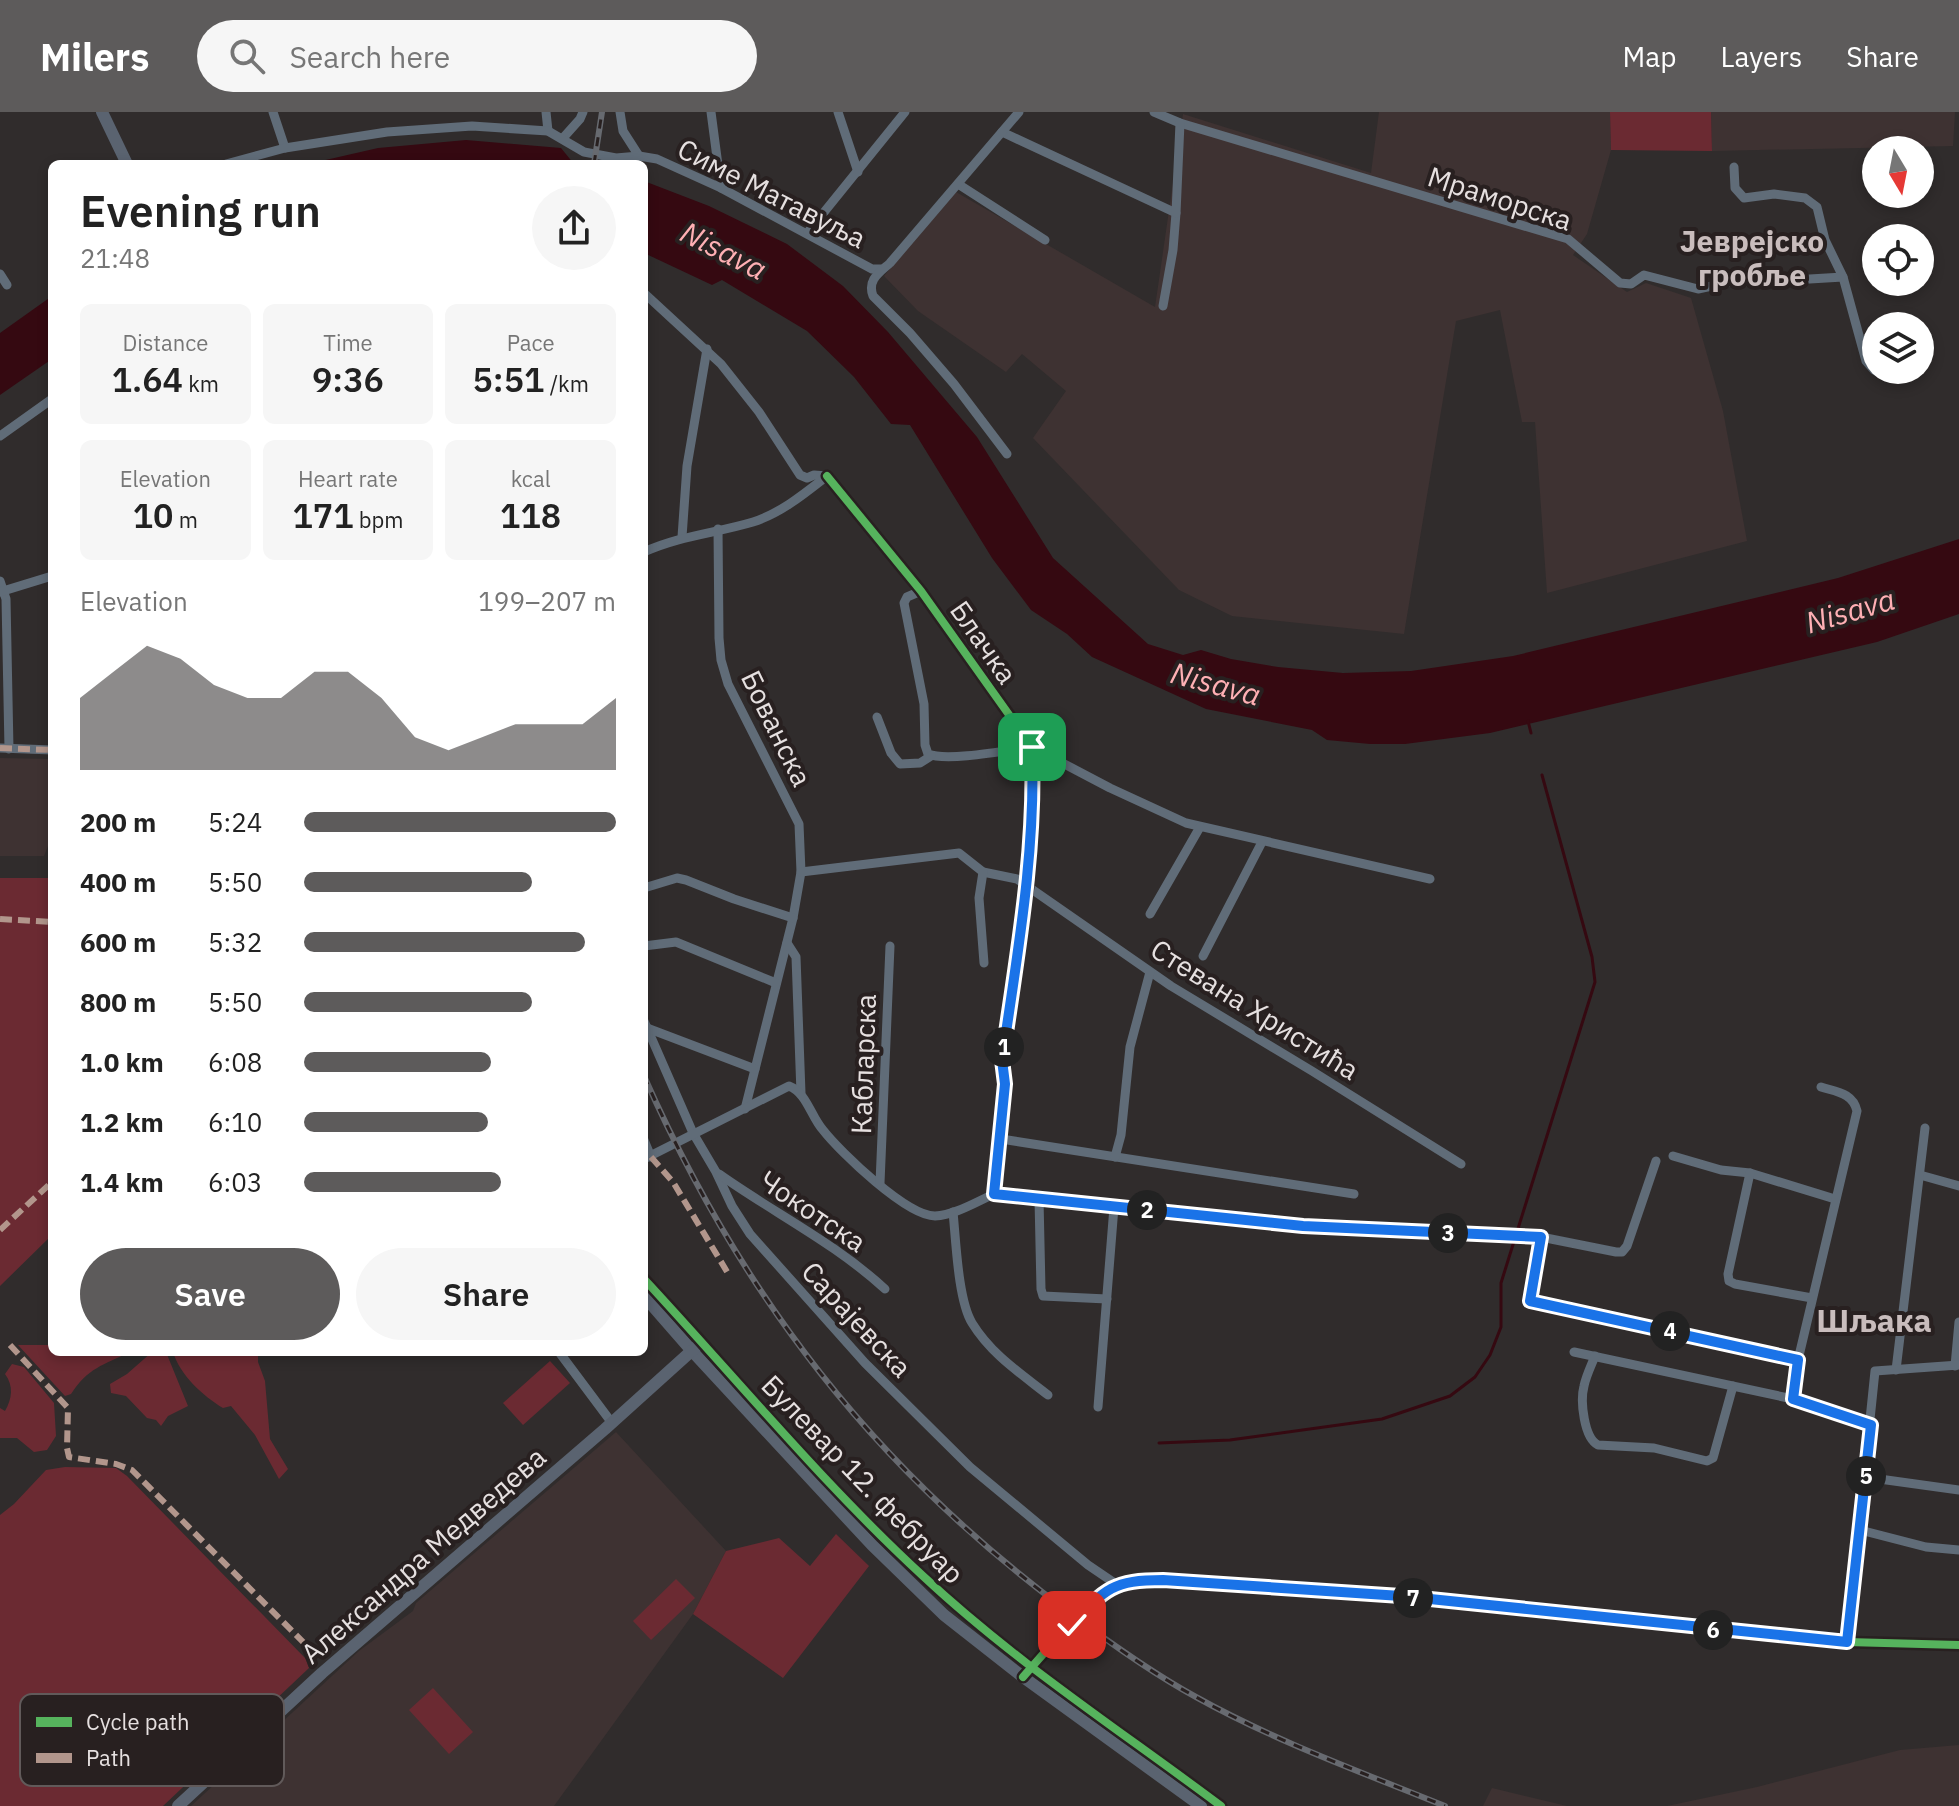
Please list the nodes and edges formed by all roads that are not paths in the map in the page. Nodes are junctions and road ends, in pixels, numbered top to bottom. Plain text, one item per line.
1 (102, 112) edge
2 (273, 112) edge
3 (546, 112) edge
4 (583, 112) edge
5 (620, 112) edge
6 (711, 112) edge
7 (838, 112) edge
8 (905, 112) edge
9 (1019, 112) edge
10 (1154, 112) edge
11 (1180, 123) junction
12 (548, 131) junction
13 (1002, 132) junction
14 (563, 138) junction
15 (285, 148) junction
16 (639, 156) junction
17 (125, 160) edge
18 (241, 160) edge
19 (1734, 167) dead end
20 (858, 172) junction
21 (958, 184) junction
22 (721, 188) junction
23 (1176, 213) junction
24 (808, 232) junction
25 (1045, 240) dead end
26 (881, 269) junction
27 (0, 274) edge
28 (1843, 277) junction
29 (7, 285) dead end
30 (648, 297) edge
31 (1163, 306) dead end
32 (1862, 346) edge
33 (707, 349) junction
34 (48, 402) edge
35 (0, 436) edge
36 (1007, 454) dead end
37 (827, 476) junction
38 (718, 529) junction
39 (682, 537) junction
40 (648, 550) edge
41 (48, 577) edge
42 (2, 588) edge
43 (921, 591) junction
44 (877, 717) dead end
45 (1032, 747) junction
46 (4, 748) edge
47 (48, 750) edge
48 (931, 756) junction
49 (1200, 827) junction
50 (1262, 842) junction
51 (801, 872) junction
52 (983, 872) junction
53 (1430, 879) dead end
54 (648, 887) edge
55 (1028, 887) junction
56 (1150, 914) dead end
57 (793, 918) junction
58 (787, 943) junction
59 (648, 946) edge
60 (890, 946) dead end
61 (1203, 956) dead end
62 (984, 963) dead end
63 (1150, 972) junction
64 (776, 983) junction
65 (648, 1025) edge
66 (648, 1031) edge
67 (755, 1069) junction
68 (1821, 1087) dead end
69 (801, 1094) junction
70 (745, 1109) junction
71 (1925, 1128) dead end
72 (693, 1133) junction
73 (1001, 1139) junction
74 (1673, 1156) dead end
75 (648, 1157) edge
76 (1115, 1157) junction
77 (1656, 1161) dead end
78 (1461, 1164) dead end
79 (716, 1172) junction
80 (1750, 1173) junction
81 (1920, 1175) junction
82 (880, 1183) junction
83 (1959, 1186) edge
84 (994, 1194) junction
85 (1354, 1194) dead end
86 (1039, 1199) junction
87 (1835, 1199) junction
88 (1114, 1207) junction
89 (953, 1212) junction
90 (1541, 1237) junction
91 (648, 1284) edge
92 (885, 1289) dead end
93 (1812, 1298) junction
94 (1107, 1299) junction
95 (648, 1300) edge
96 (1959, 1322) edge
97 (696, 1347) junction
98 (1574, 1352) dead end
99 (562, 1356) edge
100 (1595, 1356) junction
101 (1798, 1360) junction
102 (1957, 1366) edge
103 (1896, 1370) junction
104 (1733, 1386) junction
105 (1048, 1395) dead end
106 (1793, 1399) junction
107 (1098, 1407) dead end
108 (612, 1423) junction
109 (1871, 1425) junction
110 (1865, 1477) junction
111 (1959, 1490) edge
112 (1860, 1530) junction
113 (1959, 1550) edge
114 (1116, 1584) junction
115 (1847, 1642) junction
116 (1959, 1645) edge
117 (1028, 1672) junction
118 (284, 1709) edge
119 (200, 1786) edge
120 (178, 1806) edge
121 (1201, 1806) edge
122 (1221, 1806) edge

1 - 17 main road
2 - 15 street
3 - 12 street
4 - 14 street
5 - 16 street
6 - 22 street
7 - 20 street
8 - 20 street
9 - 13 street
10 - 11 street
11 - 23 street
11 - 28 street, Мраморска
12 - 14 street
12 - 15 street
13 - 21 street
13 - 23 street
14 - 16 street, Симе Матавуља
15 - 18 street
16 - 22 street, Симе Матавуља
19 - 28 street
20 - 24 street
21 - 25 street
21 - 26 street
22 - 24 street, Симе Матавуља
23 - 31 street
24 - 26 street, Симе Матавуља
26 - 36 street
27 - 29 street
28 - 32 street
30 - 33 street
33 - 37 street
33 - 39 street
34 - 35 street
37 - 38 street
37 - 43 street, Блачка
38 - 39 street
38 - 51 street, Бованска
39 - 40 street
41 - 42 street
42 - 46 street
43 - 45 street, Блачка
43 - 48 street
44 - 48 street
45 - 48 street
45 - 49 street
45 - 55 street
46 - 47 street
49 - 50 street
49 - 56 street
50 - 53 street
50 - 61 street
51 - 52 street, Стевана Христића
51 - 57 street, Бованска
52 - 55 street, Стевана Христића
52 - 62 street
54 - 57 street
55 - 63 street, Стевана Христића
55 - 73 street
57 - 58 street, Бованска
58 - 64 street, Бованска
58 - 69 street, Бованска
59 - 64 street
60 - 82 street, Кабларска
63 - 76 street
63 - 78 street, Стевана Христића
64 - 67 street, Бованска
65 - 67 street
66 - 72 street, Сарајевска
67 - 70 street, Бованска
68 - 87 street
69 - 70 street
69 - 82 street
70 - 72 street
71 - 81 street
72 - 75 street
72 - 79 street, Сарајевска
73 - 76 street
73 - 84 street
74 - 80 street
76 - 85 street
77 - 90 street
79 - 92 street, Чокотска
79 - 114 street, Сарајевска
80 - 87 street
80 - 93 street
81 - 83 street
81 - 103 street
82 - 89 street
84 - 86 street
84 - 89 street
86 - 88 street
86 - 94 street
87 - 93 street
88 - 90 street
88 - 94 street
89 - 105 street
90 - 101 street
91 - 97 main road, Булевар 12. фебруар
93 - 101 street
94 - 107 street
95 - 97 main road, Булевар 12. фебруар
96 - 102 street
97 - 108 main road, Александра Медведева
97 - 117 main road, Булевар 12. фебруар
98 - 100 street
99 - 108 street
100 - 104 street
100 - 104 street
101 - 106 street
102 - 103 street
103 - 109 street
104 - 106 street
106 - 109 street
108 - 118 main road, Александра Медведева
109 - 110 street
110 - 111 street
110 - 112 street
112 - 113 street
112 - 115 street
114 - 115 street
114 - 117 street
115 - 116 street
117 - 121 main road, Булевар 12. фебруар
117 - 122 main road, Булевар 12. фебруар
119 - 120 main road, Александра Медведева

